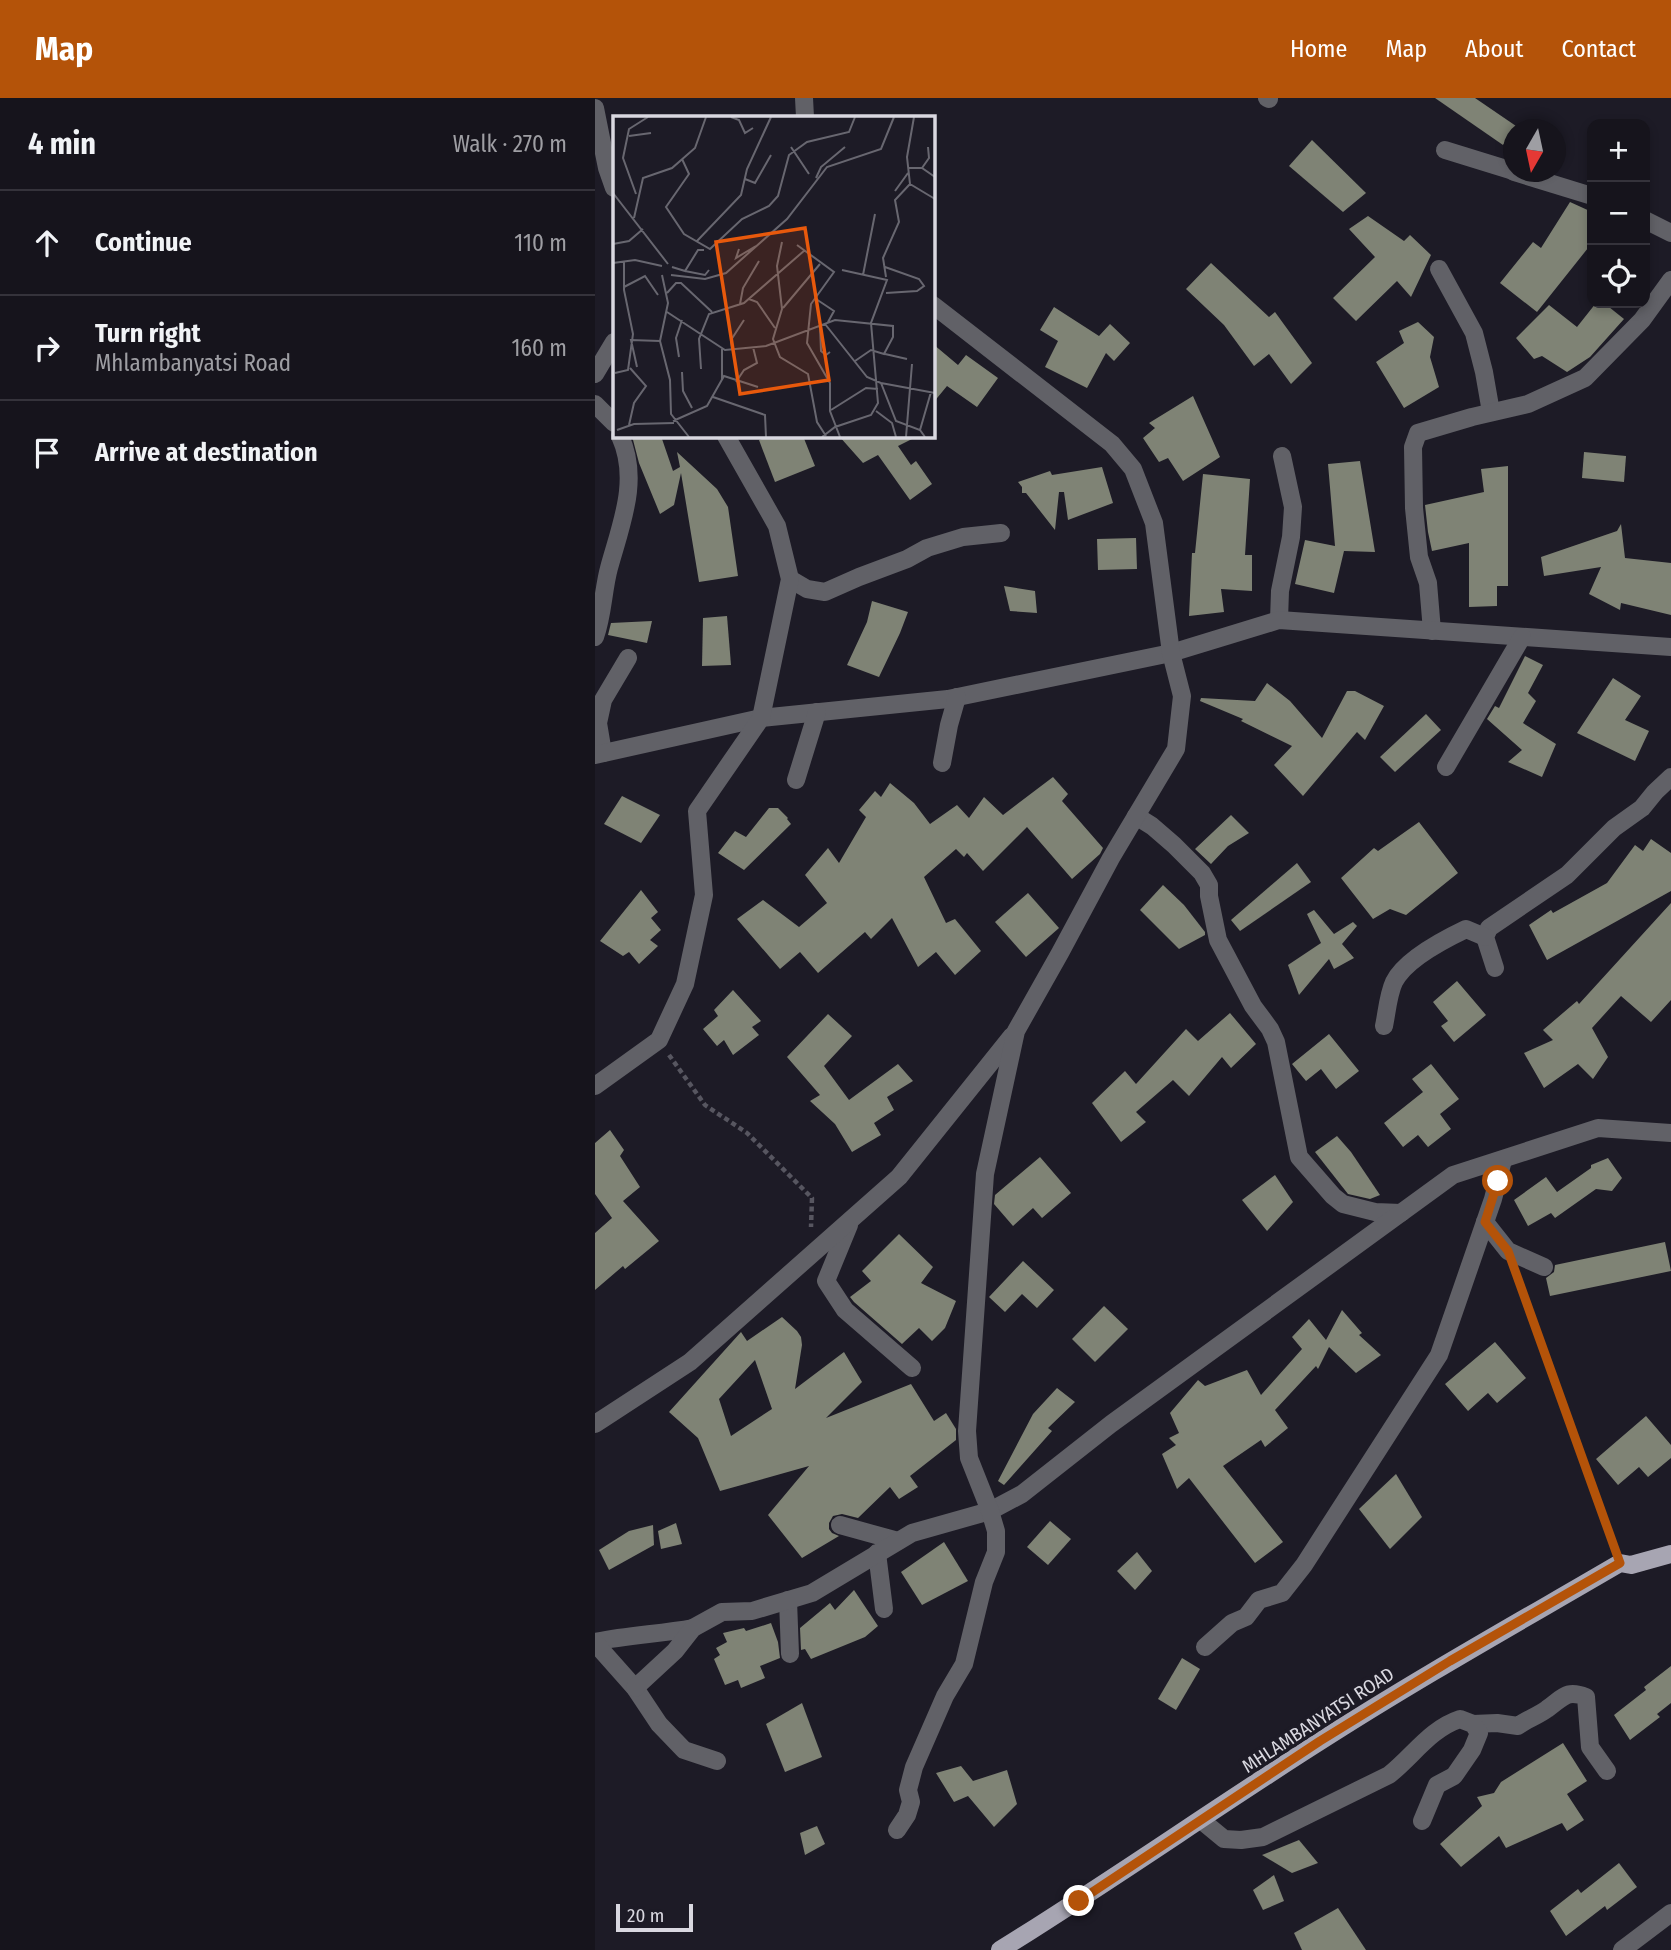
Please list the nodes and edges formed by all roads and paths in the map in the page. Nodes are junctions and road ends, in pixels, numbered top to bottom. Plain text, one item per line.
1 (804, 98) edge
2 (595, 108) edge
3 (805, 116) edge
4 (1445, 150) dead end
5 (1503, 168) edge
6 (1548, 182) edge
7 (613, 185) edge
8 (1587, 194) edge
9 (1650, 222) edge
10 (1671, 233) edge
11 (1439, 269) dead end
12 (1671, 280) edge
13 (935, 307) edge
14 (613, 344) edge
15 (595, 374) edge
16 (595, 404) edge
17 (1491, 412) junction
18 (613, 422) edge
19 (621, 438) edge
20 (727, 438) edge
21 (1282, 456) dead end
22 (1001, 533) dead end
23 (790, 579) junction
24 (1279, 620) junction
25 (1432, 631) junction
26 (595, 637) edge
27 (1522, 637) junction
28 (1671, 647) edge
29 (1171, 653) junction
30 (628, 658) dead end
31 (957, 696) junction
32 (817, 712) junction
33 (761, 718) junction
34 (598, 750) edge
35 (942, 763) dead end
36 (1446, 766) dead end
37 (1671, 777) edge
38 (796, 780) dead end
39 (1136, 816) junction
40 (1485, 937) junction
41 (1495, 968) dead end
42 (1384, 1026) dead end
43 (1016, 1031) junction
44 (659, 1040) junction
45 (595, 1086) edge
46 (1671, 1133) edge
47 (1503, 1160) junction
48 (1401, 1213) junction
49 (852, 1218) junction
50 (1485, 1222) junction
51 (1508, 1251) junction
52 (810, 1256) junction
53 (1544, 1267) dead end
54 (912, 1368) dead end
55 (595, 1424) edge
56 (991, 1511) junction
57 (840, 1525) dead end
58 (898, 1541) junction
59 (877, 1553) junction
60 (1671, 1554) edge
61 (1620, 1563) junction
62 (789, 1600) junction
63 (884, 1609) dead end
64 (693, 1628) junction
65 (595, 1642) edge
66 (1205, 1647) dead end
67 (790, 1654) dead end
68 (635, 1688) junction
69 (1473, 1724) junction
70 (717, 1761) dead end
71 (1607, 1771) dead end
72 (1201, 1820) junction
73 (1422, 1821) dead end
74 (897, 1830) dead end
75 (1671, 1913) edge
76 (1000, 1950) edge
77 (1622, 1950) edge

1 - 3 street
2 - 7 street
4 - 5 street
6 - 8 street
9 - 10 street
11 - 17 street
12 - 17 street
13 - 29 street
14 - 15 street
16 - 18 street
17 - 25 street
19 - 26 street
20 - 23 street
21 - 24 street
22 - 23 street
23 - 33 street
24 - 25 street
24 - 29 street
25 - 27 street
27 - 28 street
27 - 36 street
29 - 31 street
29 - 39 street
30 - 34 street
31 - 32 street
31 - 35 street
32 - 33 street
32 - 38 street
33 - 34 street
33 - 44 street
37 - 40 street
39 - 43 street
39 - 48 street
40 - 41 street
40 - 42 street
43 - 49 street
43 - 56 street
44 - 45 street
44 - 52 path
46 - 47 street
47 - 48 street
47 - 50 street
48 - 56 street
49 - 52 street
49 - 54 street
50 - 51 street
50 - 66 street
51 - 53 street
51 - 61 path
52 - 55 street
56 - 58 street
56 - 74 street
57 - 58 street
58 - 59 street
59 - 62 street
59 - 63 street
60 - 61 main road, MHLAMBANYATSI ROAD
61 - 72 main road, MHLAMBANYATSI ROAD
62 - 64 street
62 - 67 street
64 - 65 street
64 - 68 street
65 - 68 street
68 - 70 street
69 - 71 street
69 - 72 street
69 - 73 street
72 - 76 main road, MHLAMBANYATSI ROAD
75 - 77 street

